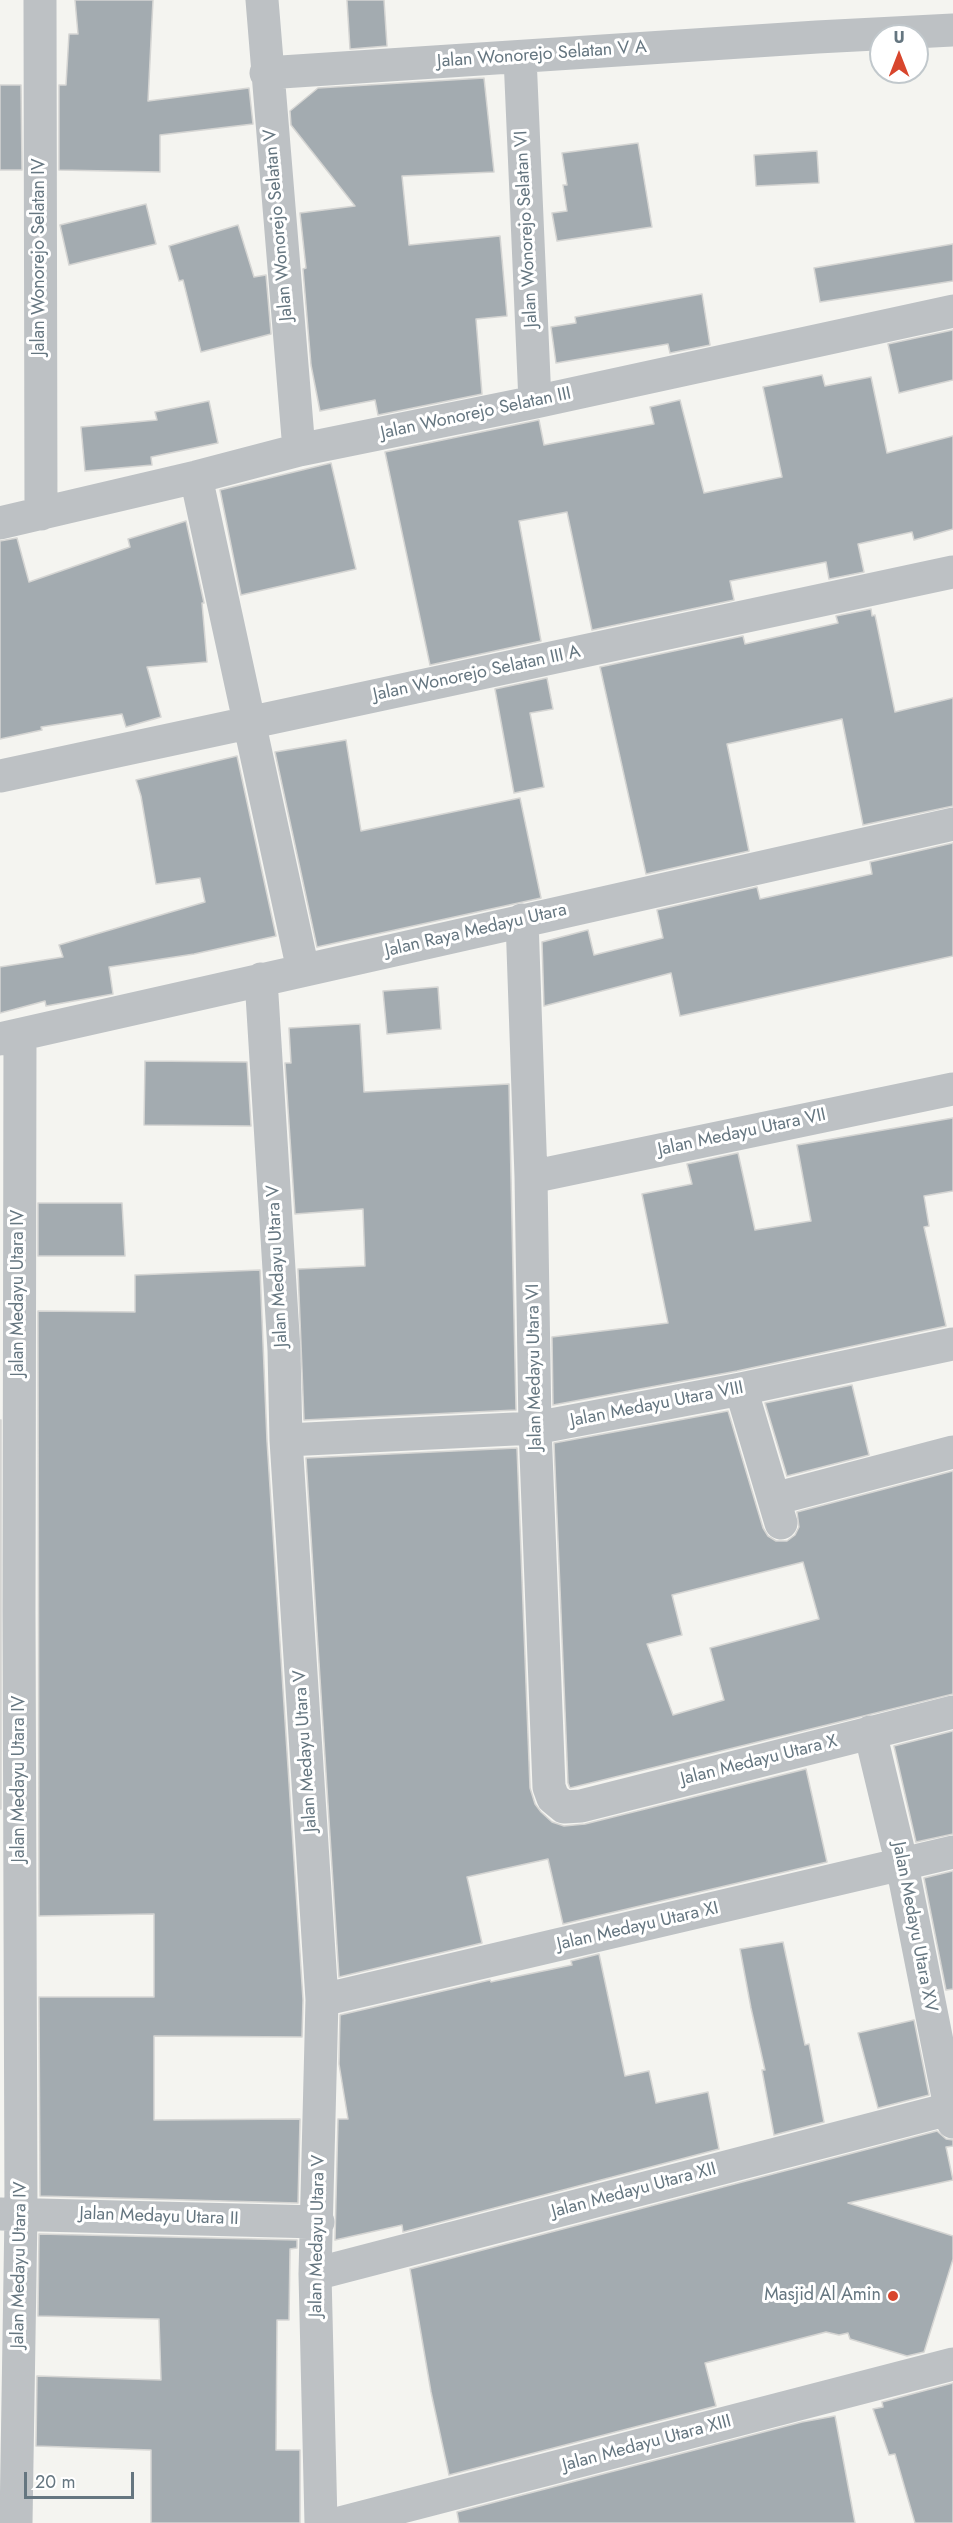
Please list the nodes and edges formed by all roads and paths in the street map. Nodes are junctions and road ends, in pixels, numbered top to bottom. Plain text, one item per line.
1 (40, 0) edge
2 (262, 0) edge
3 (953, 30) edge
4 (520, 57) junction
5 (266, 72) junction
6 (953, 311) edge
7 (535, 402) junction
8 (299, 450) junction
9 (196, 477) junction
10 (41, 514) junction
11 (0, 523) edge
12 (953, 572) edge
13 (251, 723) junction
14 (0, 776) edge
15 (953, 824) edge
16 (522, 920) junction
17 (303, 970) junction
18 (261, 980) junction
19 (10, 1037) edge
20 (953, 1089) edge
21 (531, 1177) junction
22 (952, 1347) edge
23 (741, 1389) junction
24 (535, 1428) junction
25 (286, 1440) junction
26 (953, 1452) edge
27 (953, 1712) edge
28 (870, 1732) junction
29 (564, 1807) joint
30 (953, 1852) edge
31 (903, 1865) junction
32 (322, 2000) junction
33 (952, 2113) edge
34 (11, 2214) edge
35 (318, 2222) junction
36 (315, 2274) junction
37 (953, 2364) edge
38 (16, 2523) edge
39 (321, 2523) edge
40 (340, 2523) edge

1 - 10 street, Jalan Wonorejo Selatan IV
2 - 5 street, Jalan Wonorejo Selatan V
3 - 4 street, Jalan Wonorejo Selatan V A
4 - 5 street, Jalan Wonorejo Selatan V A
4 - 7 street, Jalan Wonorejo Selatan VI
5 - 8 street, Jalan Wonorejo Selatan V
6 - 7 street, Jalan Wonorejo Selatan III
7 - 8 street, Jalan Wonorejo Selatan III
8 - 9 street, Jalan Wonorejo Selatan III
9 - 10 street, Jalan Wonorejo Selatan III
9 - 13 street
10 - 11 street, Jalan Wonorejo Selatan III
12 - 13 street, Jalan Wonorejo Selatan III A
13 - 14 street, Jalan Wonorejo Selatan III A
13 - 17 street
15 - 16 street, Jalan Raya Medayu Utara
16 - 17 street, Jalan Raya Medayu Utara
16 - 21 street, Jalan Medayu Utara VI
17 - 18 street, Jalan Raya Medayu Utara
18 - 19 street, Jalan Raya Medayu Utara
18 - 25 street, Jalan Medayu Utara V
19 - 34 street, Jalan Medayu Utara IV
20 - 21 street, Jalan Medayu Utara VII
21 - 24 street, Jalan Medayu Utara VI
22 - 23 street, Jalan Medayu Utara VIII
23 - 24 street, Jalan Medayu Utara VIII
23 - 26 street
24 - 25 street, Jalan Medayu Utara VIII
24 - 29 street, Jalan Medayu Utara VI
25 - 32 street, Jalan Medayu Utara V
27 - 28 street, Jalan Medayu Utara X
28 - 29 street, Jalan Medayu Utara X
28 - 31 street, Jalan Medayu Utara XV
30 - 31 street, Jalan Medayu Utara XI
31 - 32 street, Jalan Medayu Utara XI
31 - 33 street, Jalan Medayu Utara XV
32 - 35 street, Jalan Medayu Utara V
33 - 36 street, Jalan Medayu Utara XII
34 - 35 street, Jalan Medayu Utara II
34 - 38 street, Jalan Medayu Utara IV
35 - 36 street, Jalan Medayu Utara V
36 - 39 street, Jalan Medayu Utara V
37 - 40 street, Jalan Medayu Utara XIII

